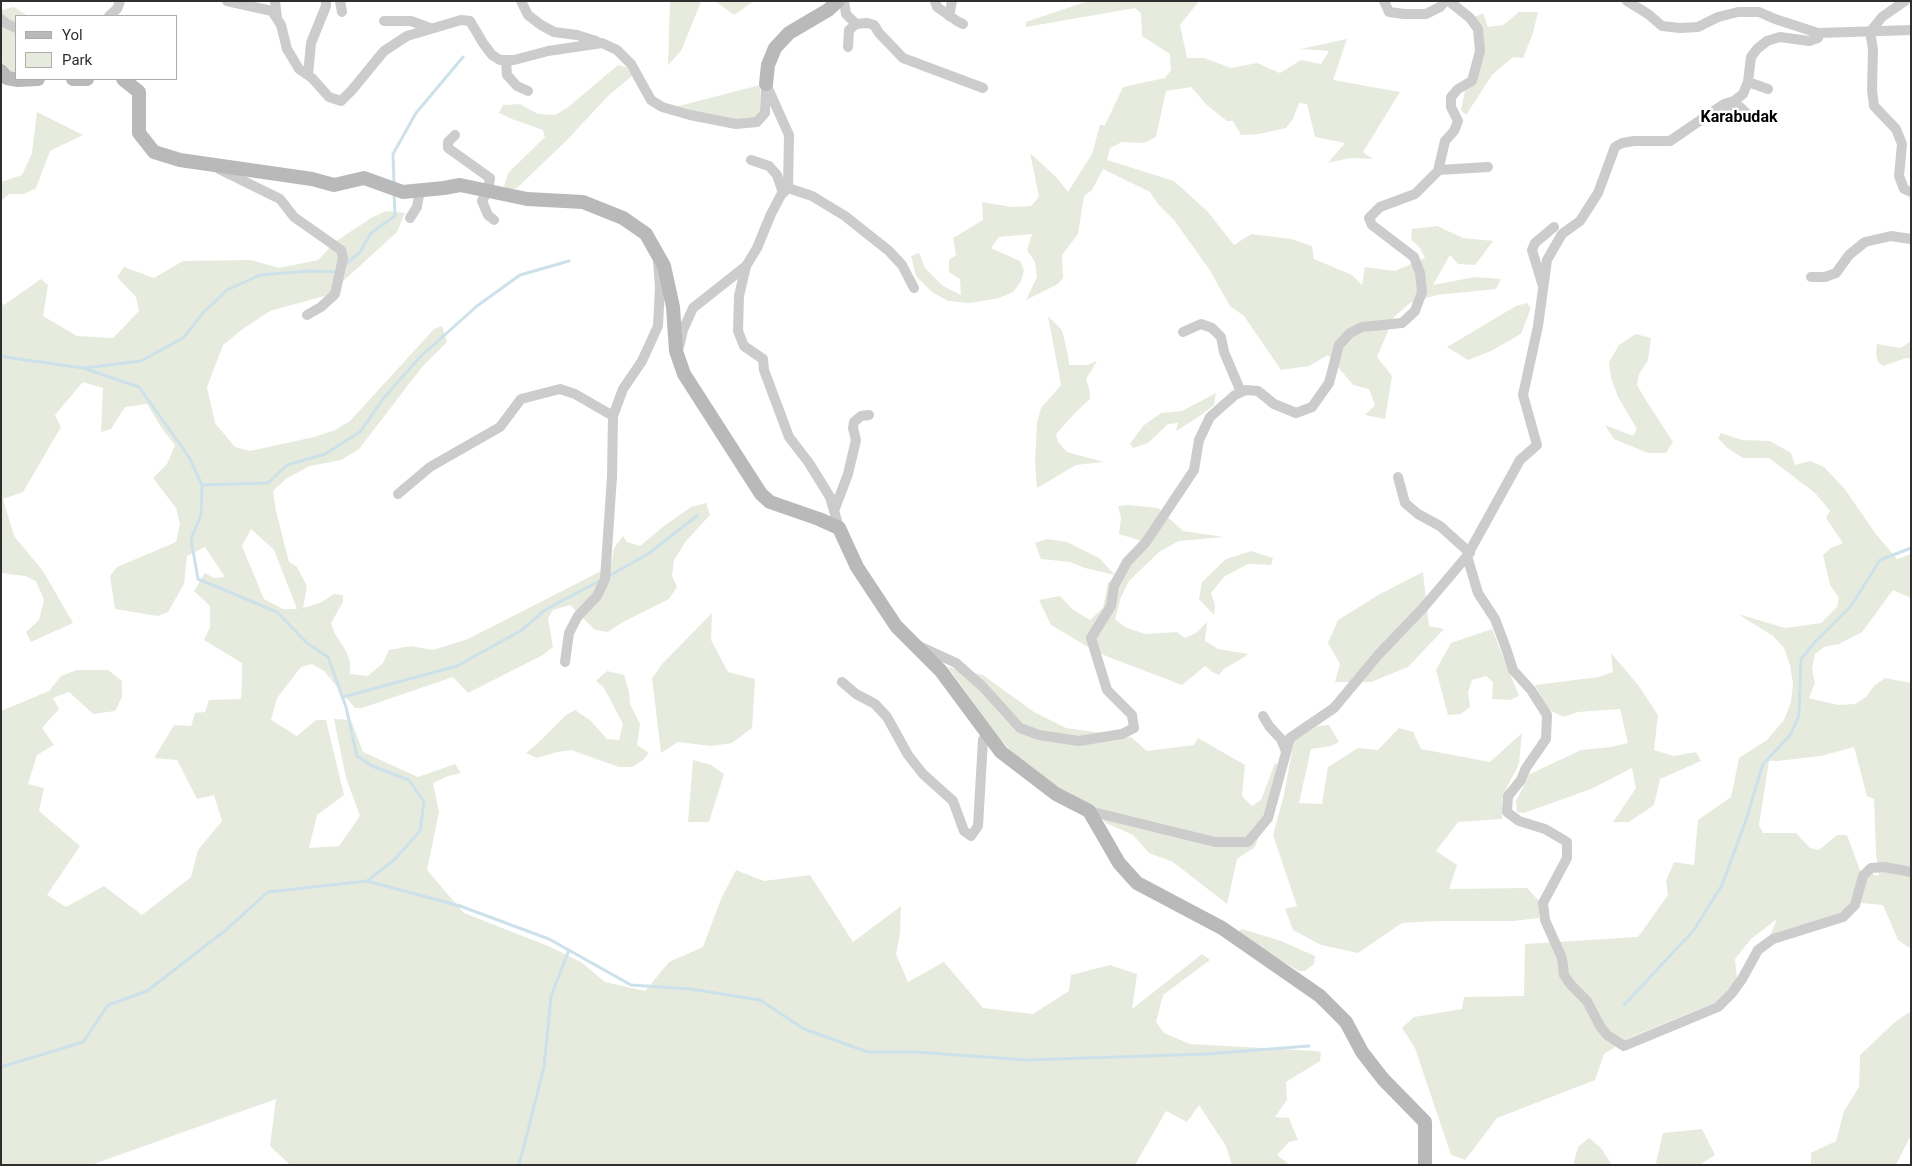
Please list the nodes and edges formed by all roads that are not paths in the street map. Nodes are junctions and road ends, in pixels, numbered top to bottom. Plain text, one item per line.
1 (120, 1) edge
2 (227, 1) edge
3 (275, 1) edge
4 (326, 1) edge
5 (521, 1) edge
6 (844, 1) edge
7 (935, 1) edge
8 (952, 1) edge
9 (1384, 1) edge
10 (1445, 1) edge
11 (1449, 1) edge
12 (1627, 1) edge
13 (1905, 1) edge
14 (832, 4) edge
15 (110, 15) edge
16 (949, 16) junction
17 (1, 19) edge
18 (277, 20) junction
19 (384, 21) dead end
20 (856, 24) junction
21 (963, 24) dead end
22 (15, 28) edge
23 (430, 28) junction
24 (1911, 30) edge
25 (1870, 32) junction
26 (1818, 33) junction
27 (602, 43) junction
28 (848, 47) dead end
29 (506, 60) junction
30 (1, 71) edge
31 (308, 75) junction
32 (15, 79) edge
33 (123, 80) edge
34 (1748, 82) junction
35 (766, 84) junction
36 (983, 88) dead end
37 (1768, 89) dead end
38 (528, 91) dead end
39 (1747, 114) dead end
40 (1708, 115) junction
41 (456, 134) dead end
42 (751, 160) dead end
43 (212, 165) junction
44 (1488, 167) dead end
45 (1438, 170) junction
46 (420, 190) junction
47 (488, 190) junction
48 (785, 190) junction
49 (1911, 192) edge
50 (410, 218) dead end
51 (494, 220) dead end
52 (1554, 227) dead end
53 (1911, 239) edge
54 (657, 253) junction
55 (746, 266) junction
56 (1811, 277) dead end
57 (914, 288) dead end
58 (1543, 289) junction
59 (306, 315) dead end
60 (1183, 332) dead end
61 (677, 353) junction
62 (1242, 392) junction
63 (869, 415) dead end
64 (613, 416) junction
65 (1398, 477) dead end
66 (398, 494) dead end
67 (834, 511) junction
68 (839, 528) junction
69 (1468, 555) junction
70 (913, 643) junction
71 (565, 662) dead end
72 (842, 682) dead end
73 (1263, 716) dead end
74 (988, 734) junction
75 (1286, 751) junction
76 (1089, 811) junction
77 (1911, 872) edge
78 (1425, 1165) edge

1 - 15 street
2 - 18 street
3 - 18 street
4 - 31 street
5 - 27 street
6 - 20 street
7 - 16 street
8 - 16 street
9 - 10 street
11 - 45 street
12 - 26 street
13 - 25 street
14 - 35 street
16 - 21 street
17 - 22 street
18 - 31 street
19 - 23 street
20 - 28 street
20 - 36 street
23 - 29 street
23 - 31 street
24 - 25 street
25 - 26 street
25 - 49 street
26 - 34 street
27 - 29 street
27 - 35 street
29 - 38 street
30 - 32 street
33 - 43 street
34 - 37 street
34 - 40 street
35 - 48 street
39 - 40 street
40 - 58 street
41 - 47 street
42 - 48 street
43 - 46 street
43 - 59 street
44 - 45 street
45 - 62 street
46 - 47 street
46 - 50 street
47 - 51 street
47 - 54 street
48 - 55 street
48 - 57 street
52 - 58 street
53 - 56 street
54 - 61 street
54 - 64 street
55 - 61 street
55 - 67 street
58 - 69 street
60 - 62 street
61 - 68 street
62 - 70 street
63 - 67 street
64 - 66 street
64 - 71 street
65 - 69 street
67 - 68 street
68 - 70 street
69 - 75 street
69 - 77 street
70 - 74 street
72 - 74 street
73 - 75 street
74 - 76 street
75 - 76 street
76 - 78 street

